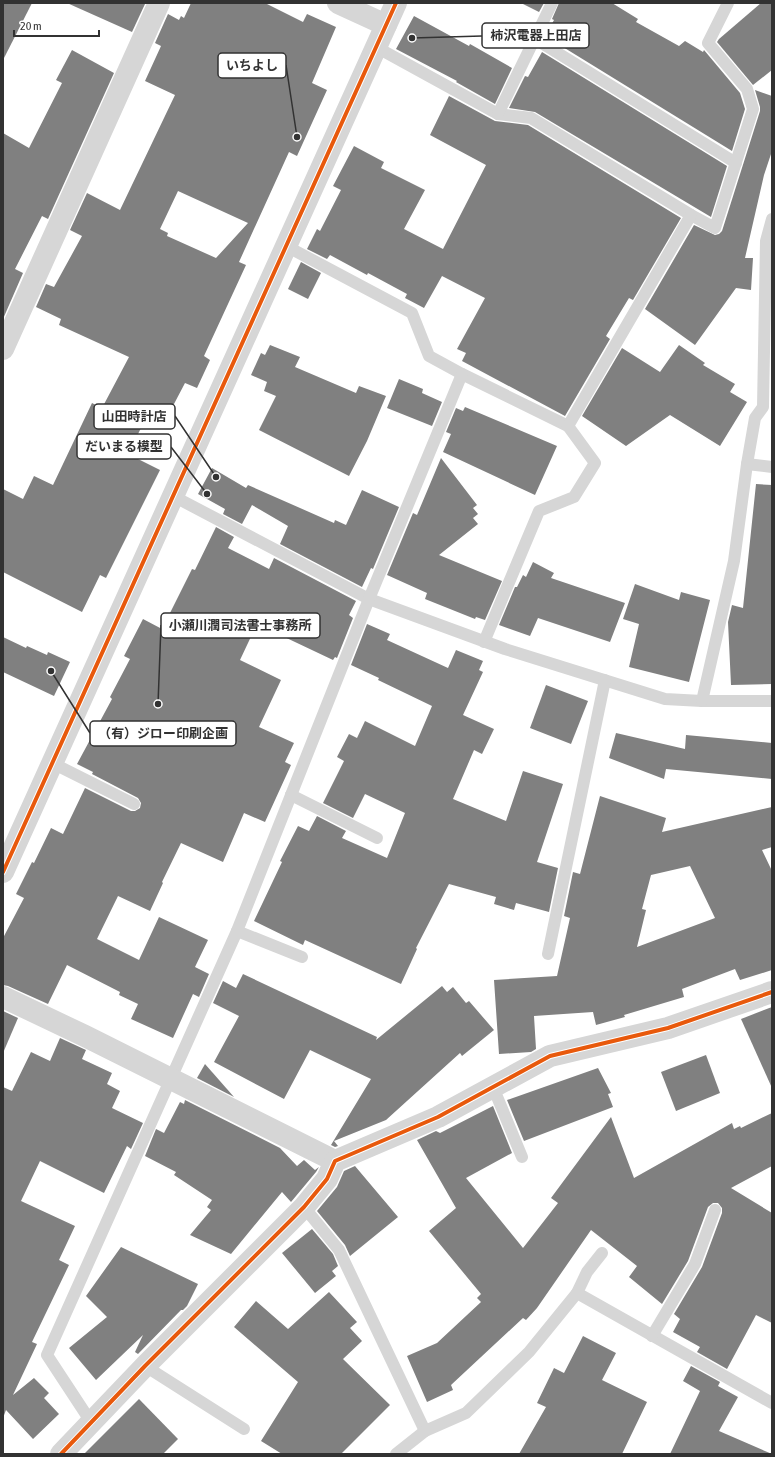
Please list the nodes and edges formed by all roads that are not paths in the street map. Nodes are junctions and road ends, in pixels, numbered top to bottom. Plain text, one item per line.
1 (159, 3) edge
2 (338, 3) edge
3 (396, 3) edge
4 (552, 3) edge
5 (728, 3) edge
6 (386, 25) junction
7 (535, 39) junction
8 (376, 47) junction
9 (498, 114) junction
10 (736, 163) junction
11 (691, 215) junction
12 (772, 218) edge
13 (286, 246) junction
14 (3, 348) edge
15 (462, 374) junction
16 (568, 426) junction
17 (747, 464) junction
18 (772, 467) edge
19 (173, 496) junction
20 (369, 599) junction
21 (484, 642) junction
22 (605, 680) junction
23 (702, 701) junction
24 (772, 701) edge
25 (52, 763) junction
26 (291, 795) junction
27 (134, 804) dead end
28 (377, 838) dead end
29 (3, 872) edge
30 (237, 931) junction
31 (548, 954) dead end
32 (302, 957) dead end
33 (772, 992) edge
34 (3, 997) edge
35 (170, 1079) junction
36 (493, 1087) junction
37 (522, 1157) dead end
38 (335, 1162) junction
39 (304, 1207) junction
40 (716, 1210) dead end
41 (602, 1253) dead end
42 (577, 1293) junction
43 (652, 1336) junction
44 (145, 1366) junction
45 (772, 1403) edge
46 (92, 1422) junction
47 (244, 1429) dead end
48 (425, 1431) junction
49 (61, 1454) edge
50 (396, 1454) edge

1 - 14 street
2 - 6 street
3 - 6 street
4 - 7 lane
5 - 10 lane
6 - 8 street
7 - 9 lane
7 - 10 lane
8 - 9 lane
8 - 13 street
9 - 11 lane
10 - 11 lane
11 - 16 lane
12 - 17 lane
13 - 15 lane
13 - 19 street
15 - 16 lane
15 - 20 lane
16 - 21 lane
17 - 18 lane
17 - 23 lane
19 - 20 lane
19 - 25 street
20 - 21 lane
20 - 26 lane
21 - 22 lane
22 - 23 lane
22 - 31 lane
23 - 24 lane
25 - 27 lane
25 - 29 street
26 - 28 lane
26 - 30 lane
30 - 32 lane
30 - 35 lane
33 - 36 street
34 - 35 street
35 - 38 street
35 - 46 lane
36 - 37 lane
36 - 38 street
38 - 39 street
39 - 44 street
39 - 48 lane
40 - 43 lane
41 - 42 lane
42 - 43 lane
42 - 48 lane
43 - 45 lane
44 - 46 street
44 - 47 lane
46 - 49 street
48 - 50 lane

